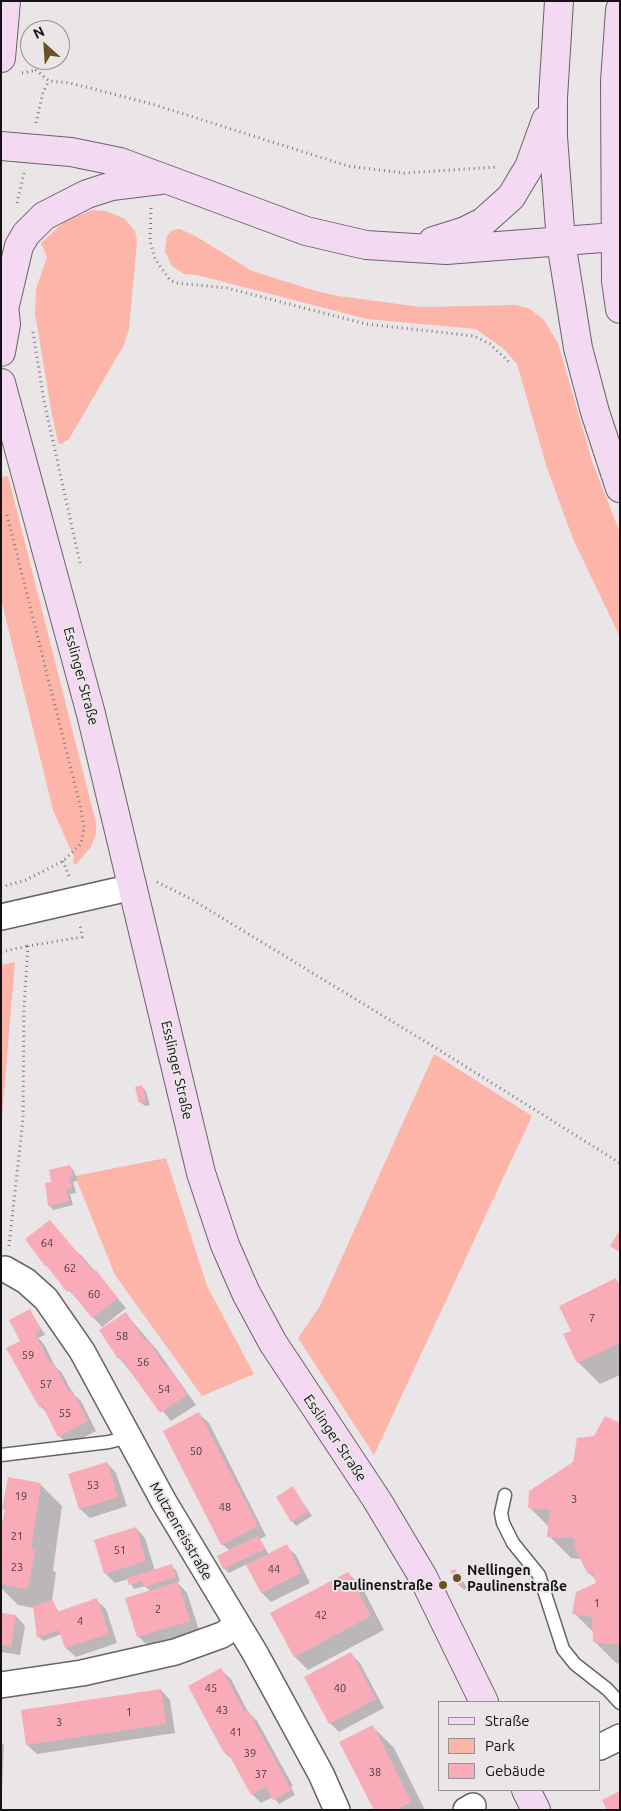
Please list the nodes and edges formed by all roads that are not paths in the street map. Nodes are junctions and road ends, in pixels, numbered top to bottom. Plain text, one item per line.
1 (559, 1) edge
2 (4, 6) edge
3 (620, 10) edge
4 (1, 58) edge
5 (552, 98) junction
6 (1, 146) edge
7 (162, 180) junction
8 (615, 237) junction
9 (560, 242) junction
10 (402, 249) junction
11 (3, 295) edge
12 (620, 309) edge
13 (1, 352) edge
14 (1, 383) edge
15 (620, 488) edge
16 (145, 884) junction
17 (1, 917) edge
18 (5, 1269) road end
19 (128, 1437) junction
20 (1, 1455) edge
21 (505, 1495) dead end
22 (238, 1625) junction
23 (1, 1685) edge
24 (484, 1701) edge
25 (620, 1703) edge
26 (620, 1737) edge
27 (601, 1746) edge
28 (526, 1791) edge
29 (337, 1810) edge
30 (536, 1810) edge

1 - 5 main road
2 - 4 main road
3 - 8 main road
5 - 9 main road
5 - 10 main road
6 - 7 main road
7 - 10 main road
7 - 11 main road
8 - 9 main road
8 - 12 main road
9 - 10 main road
9 - 15 main road
11 - 13 main road
14 - 16 main road, Esslinger Straße
16 - 17 street
16 - 24 main road, Esslinger Straße
18 - 19 street, Mutzenreisstraße
19 - 20 lane
19 - 22 street, Mutzenreisstraße
21 - 25 lane
22 - 23 street
22 - 29 street, Mutzenreisstraße
26 - 27 street
28 - 30 main road

